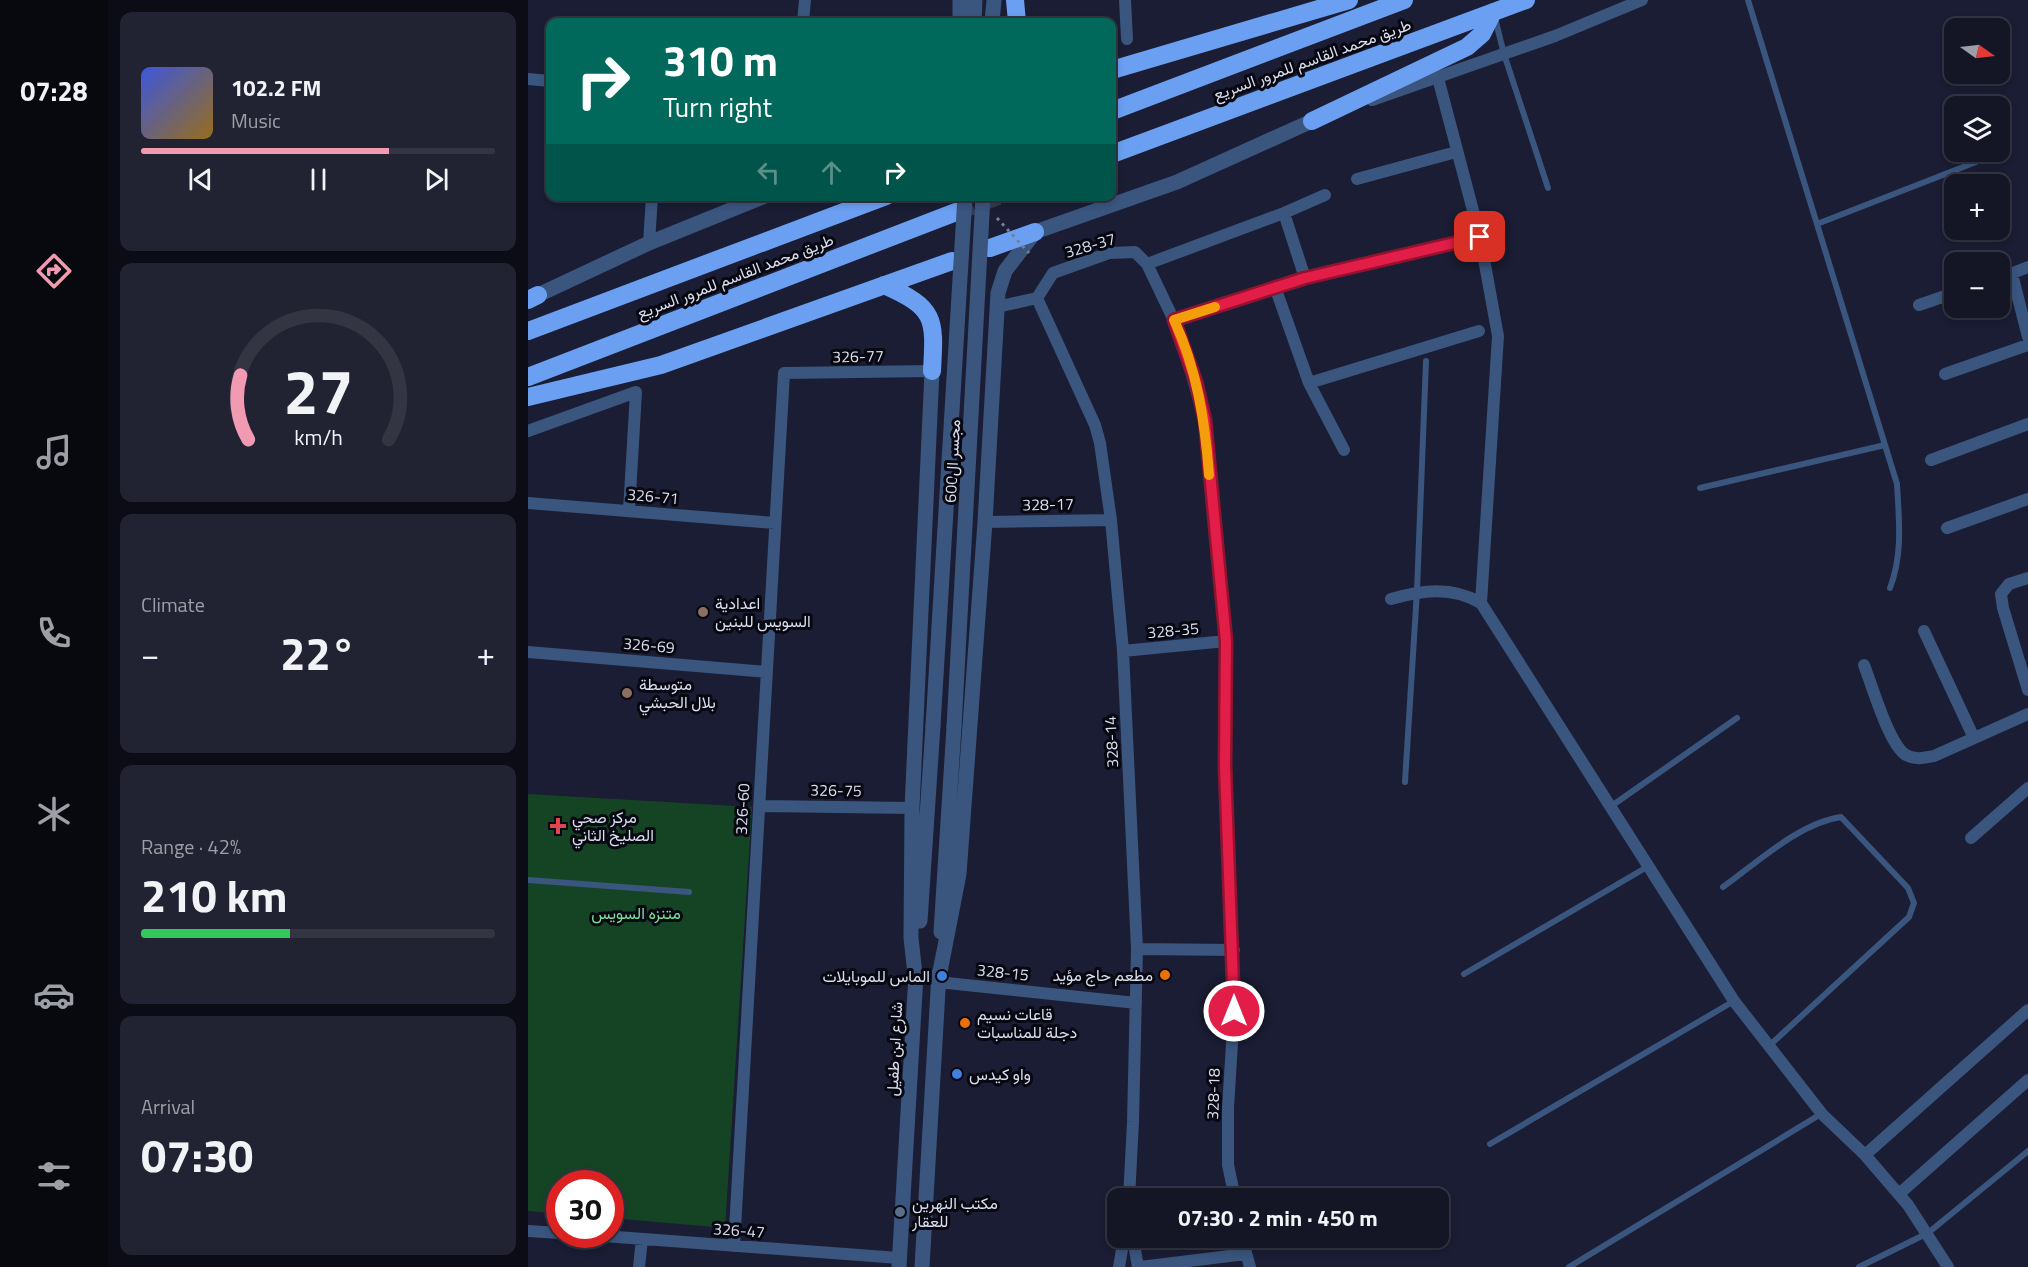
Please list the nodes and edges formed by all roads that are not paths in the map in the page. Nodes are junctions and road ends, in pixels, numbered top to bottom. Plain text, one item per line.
1 (805, 0) edge
2 (960, 0) edge
3 (975, 0) edge
4 (993, 0) edge
5 (1015, 0) edge
6 (1125, 0) edge
7 (1349, 0) edge
8 (1404, 0) edge
9 (1526, 0) edge
10 (1642, 0) edge
11 (1748, 0) edge
12 (1493, 12) junction
13 (803, 18) edge
14 (960, 18) edge
15 (974, 18) edge
16 (992, 18) edge
17 (1017, 18) edge
18 (1127, 39) dead end
19 (1504, 54) junction
20 (1116, 69) edge
21 (1438, 78) junction
22 (528, 79) edge
23 (546, 81) edge
24 (1116, 109) edge
25 (1312, 121) junction
26 (1456, 152) junction
27 (1116, 153) edge
28 (1977, 162) dead end
29 (1357, 179) dead end
30 (1548, 189) dead end
31 (1325, 195) dead end
32 (652, 201) edge
33 (753, 201) edge
34 (873, 201) edge
35 (983, 201) edge
36 (960, 204) edge
37 (1284, 213) junction
38 (1817, 224) junction
39 (1035, 232) junction
40 (1480, 237) junction
41 (649, 243) junction
42 (990, 248) dead end
43 (1135, 252) joint
44 (952, 261) dead end
45 (1147, 264) junction
46 (2028, 267) edge
47 (2012, 274) joint
48 (1305, 278) junction
49 (884, 285) junction
50 (1275, 287) junction
51 (1944, 296) edge
52 (531, 297) edge
53 (1037, 298) junction
54 (1919, 305) dead end
55 (997, 307) junction
56 (1174, 320) junction
57 (528, 331) edge
58 (1479, 331) dead end
59 (2028, 337) edge
60 (2028, 345) edge
61 (1426, 361) dead end
62 (932, 371) junction
63 (784, 373) joint
64 (1945, 374) dead end
65 (528, 377) edge
66 (1309, 383) junction
67 (528, 397) edge
68 (2028, 424) edge
69 (528, 431) edge
70 (1885, 445) junction
71 (1344, 450) dead end
72 (1931, 460) dead end
73 (1700, 488) dead end
74 (2028, 499) edge
75 (528, 502) edge
76 (629, 511) junction
77 (1111, 520) junction
78 (985, 522) junction
79 (775, 523) junction
80 (1947, 528) dead end
81 (2028, 578) edge
82 (1890, 588) dead end
83 (1417, 591) junction
84 (1390, 599) dead end
85 (1481, 603) junction
86 (1923, 631) dead end
87 (1226, 641) junction
88 (1123, 651) junction
89 (528, 652) edge
90 (1864, 665) dead end
91 (767, 672) junction
92 (2028, 690) edge
93 (2028, 714) edge
94 (1737, 718) dead end
95 (933, 726) joint
96 (1974, 738) junction
97 (1405, 782) dead end
98 (2028, 788) edge
99 (759, 806) junction
100 (1610, 807) junction
101 (912, 808) junction
102 (1971, 838) dead end
103 (1647, 867) junction
104 (528, 880) edge
105 (1723, 887) dead end
106 (689, 892) dead end
107 (1137, 949) junction
108 (1234, 950) junction
109 (1464, 974) dead end
110 (938, 981) junction
111 (916, 982) junction
112 (1734, 1001) junction
113 (1136, 1002) junction
114 (2028, 1010) edge
115 (1770, 1045) junction
116 (2028, 1080) edge
117 (1822, 1114) junction
118 (1490, 1144) dead end
119 (2028, 1151) edge
120 (1865, 1155) junction
121 (1129, 1188) edge
122 (1233, 1188) edge
123 (1899, 1194) junction
124 (528, 1231) edge
125 (546, 1232) edge
126 (1928, 1233) junction
127 (624, 1238) edge
128 (642, 1239) junction
129 (734, 1246) junction
130 (1122, 1248) edge
131 (1135, 1248) edge
132 (1244, 1248) edge
133 (1246, 1254) junction
134 (899, 1263) edge
135 (639, 1267) edge
136 (922, 1267) edge
137 (1119, 1267) edge
138 (1139, 1267) edge
139 (1250, 1267) edge
140 (1569, 1267) edge
141 (1859, 1267) edge
142 (1948, 1267) edge

1 - 13 street
2 - 14 street
3 - 15 street
4 - 16 street
5 - 17 highway
6 - 18 street
7 - 20 highway
8 - 24 highway, طريق محمد القاسم للمرور السريع
9 - 12 highway, طريق محمد القاسم للمرور السريع
10 - 19 street
11 - 38 lane
12 - 19 lane
12 - 25 highway
12 - 27 highway, طريق محمد القاسم للمرور السريع
19 - 21 street
19 - 30 lane
21 - 25 street
21 - 26 street
22 - 23 street
25 - 39 street
26 - 29 street
26 - 40 street
28 - 38 lane
31 - 37 street
32 - 41 street
33 - 41 street
34 - 57 highway, طريق محمد القاسم للمرور السريع
35 - 110 street, مجسر ال600, bridge
36 - 65 highway, طريق محمد القاسم للمرور السريع
36 - 95 street, مجسر ال600, bridge
37 - 45 street
37 - 48 street
38 - 70 lane
39 - 42 highway
39 - 55 street
40 - 48 street
40 - 85 street
41 - 52 street
43 - 45 street, 328-18
43 - 53 street, 328-37
44 - 49 highway
45 - 56 street, 328-18
46 - 47 street
47 - 59 street
48 - 50 street
49 - 62 highway
49 - 67 highway
50 - 56 street
50 - 66 street
51 - 54 street
53 - 55 street
53 - 77 street, 328-14
55 - 78 street
56 - 87 street, 328-18
58 - 66 street
60 - 64 street
61 - 83 lane
62 - 63 street, 326-77
62 - 101 street
63 - 79 street, 326-60
66 - 71 street
68 - 72 street
69 - 76 street
70 - 73 lane
70 - 82 lane
74 - 80 street
75 - 76 street, 326-71
76 - 79 street, 326-71
77 - 78 street, 328-17
77 - 88 street, 328-14
78 - 110 street
79 - 91 street, 326-60
81 - 92 street
83 - 84 street
83 - 85 street
83 - 97 lane
85 - 100 street
86 - 96 street
87 - 88 street, 328-35
87 - 108 street, 328-18
88 - 107 street, 328-14
89 - 91 street, 326-69
90 - 96 street
91 - 99 street, 326-60
93 - 96 street
94 - 100 lane
95 - 111 street, شارع ابن طفيل
98 - 102 street
99 - 101 street, 326-75
99 - 129 street, 326-60
100 - 103 street
101 - 111 street
103 - 109 lane
103 - 112 street
104 - 106 lane
105 - 115 lane
107 - 108 street
107 - 113 street, 328-14
108 - 122 street, 328-18
110 - 113 street, 328-15
110 - 136 street
111 - 134 street, شارع ابن طفيل
112 - 115 street
112 - 118 lane
113 - 121 street, 328-14
114 - 120 street
115 - 117 street
116 - 123 street
117 - 120 street
117 - 140 lane
119 - 126 lane
120 - 123 street
123 - 126 street
124 - 125 street
126 - 141 lane
126 - 142 street
127 - 128 street, 326-47
128 - 129 street, 326-47
128 - 135 street
129 - 134 street, 326-47
130 - 137 street
131 - 138 street
132 - 133 street
133 - 138 street
133 - 139 street

